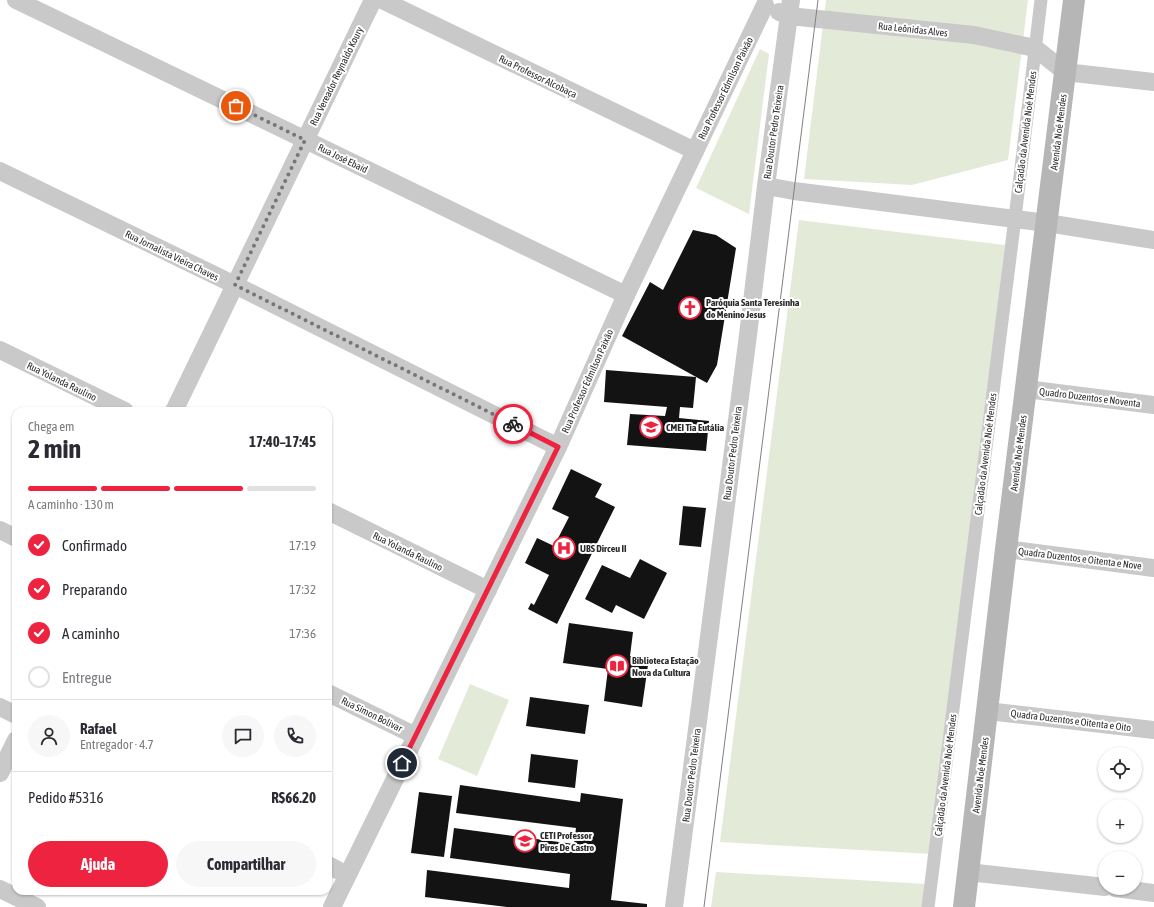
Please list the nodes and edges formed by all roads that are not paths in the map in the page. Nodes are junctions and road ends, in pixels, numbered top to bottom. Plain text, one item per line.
1 (16, 0) edge
2 (373, 0) edge
3 (382, 0) edge
4 (1041, 0) edge
5 (1074, 0) edge
6 (760, 3) edge
7 (790, 8) edge
8 (1035, 48) junction
9 (1066, 72) junction
10 (1154, 82) edge
11 (305, 140) junction
12 (695, 152) junction
13 (0, 171) edge
14 (766, 186) junction
15 (1015, 218) junction
16 (1047, 222) junction
17 (1154, 240) edge
18 (235, 285) junction
19 (626, 295) junction
20 (0, 350) edge
21 (1026, 388) junction
22 (1154, 405) edge
23 (117, 407) edge
24 (176, 407) edge
25 (558, 447) junction
26 (332, 513) edge
27 (0, 530) edge
28 (12, 536) edge
29 (1006, 549) junction
30 (1154, 568) edge
31 (488, 590) junction
32 (332, 694) edge
33 (0, 707) edge
34 (987, 711) junction
35 (12, 713) edge
36 (1154, 730) edge
37 (416, 736) junction
38 (12, 748) edge
39 (0, 773) edge
40 (332, 867) edge
41 (968, 872) junction
42 (348, 874) junction
43 (1098, 886) edge
44 (0, 889) edge
45 (1142, 891) edge
46 (1154, 893) edge
47 (12, 895) edge
48 (12, 895) edge
49 (37, 907) edge
50 (332, 907) edge
51 (674, 907) edge
52 (928, 907) edge
53 (964, 907) edge

1 - 11 street, Rua José Ebaid
2 - 11 street, Rua Vereador Reynaldo Koury
3 - 12 street, Rua Professor Alcobaça
4 - 8 street, Calçadão da Avenida Noé Mendes
5 - 9 main road, Avenida Noé Mendes
6 - 7 street, Rua Leônidas Alves
6 - 12 street, Rua Professor Edmilson Paixão
7 - 8 street, Rua Leônidas Alves
7 - 14 street, Rua Doutor Pedro Teixeira
8 - 9 street, Rua Leônidas Alves
8 - 15 street, Calçadão da Avenida Noé Mendes
9 - 10 street
9 - 16 main road, Avenida Noé Mendes
11 - 18 street, Rua Vereador Reynaldo Koury
11 - 19 street, Rua José Ebaid
12 - 19 street, Rua Professor Edmilson Paixão
13 - 18 street, Rua Jornalista Vieira Chaves
14 - 15 street
14 - 51 street, Rua Doutor Pedro Teixeira
15 - 16 street
15 - 52 street, Calçadão da Avenida Noé Mendes
16 - 17 street
16 - 21 main road, Avenida Noé Mendes
18 - 24 street, Rua Vereador Reynaldo Koury
18 - 25 street, Rua Jornalista Vieira Chaves
19 - 25 street, Rua Professor Edmilson Paixão
20 - 23 street, Rua Yolanda Raulino
21 - 22 street, Quadro Duzentos e Noventa
21 - 29 main road, Avenida Noé Mendes
25 - 31 street, Rua Professor Edmilson Paixão
26 - 31 street, Rua Yolanda Raulino
27 - 28 street
29 - 30 street, Quadra Duzentos e Oitenta e Nove
29 - 34 main road, Avenida Noé Mendes
31 - 37 street, Rua Professor Edmilson Paixão
32 - 37 street, Rua Simon Bolivar
33 - 35 street
34 - 36 street, Quadra Duzentos e Oitenta e Oito
34 - 41 main road, Avenida Noé Mendes
37 - 42 street, Rua Professor Edmilson Paixão
38 - 39 street
40 - 42 street
41 - 43 street
41 - 53 main road, Avenida Noé Mendes
42 - 50 street, Rua Professor Edmilson Paixão
44 - 47 street
45 - 46 street
48 - 49 street

